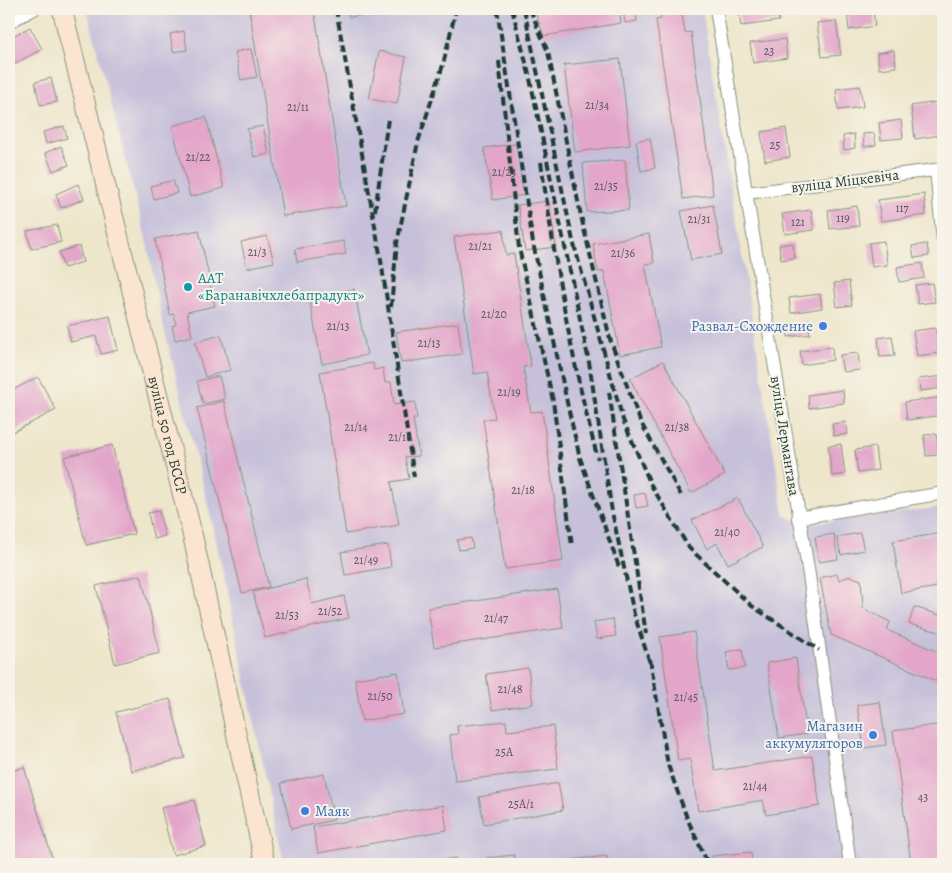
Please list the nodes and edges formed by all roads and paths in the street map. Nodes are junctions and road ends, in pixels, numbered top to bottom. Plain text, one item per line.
1 (34, 9) edge
2 (62, 9) edge
3 (716, 9) edge
4 (9, 22) edge
5 (940, 169) edge
6 (746, 193) junction
7 (943, 241) edge
8 (943, 493) edge
9 (798, 518) junction
10 (265, 864) edge
11 (850, 864) edge

1 - 4 street
2 - 10 main road, вуліца 50 год БССР
3 - 6 street, вуліца Лермантава
5 - 6 street, вуліца Міцкевіча
5 - 7 street
6 - 9 street, вуліца Лермантава
8 - 9 street
9 - 11 street, вуліца Лермантава

